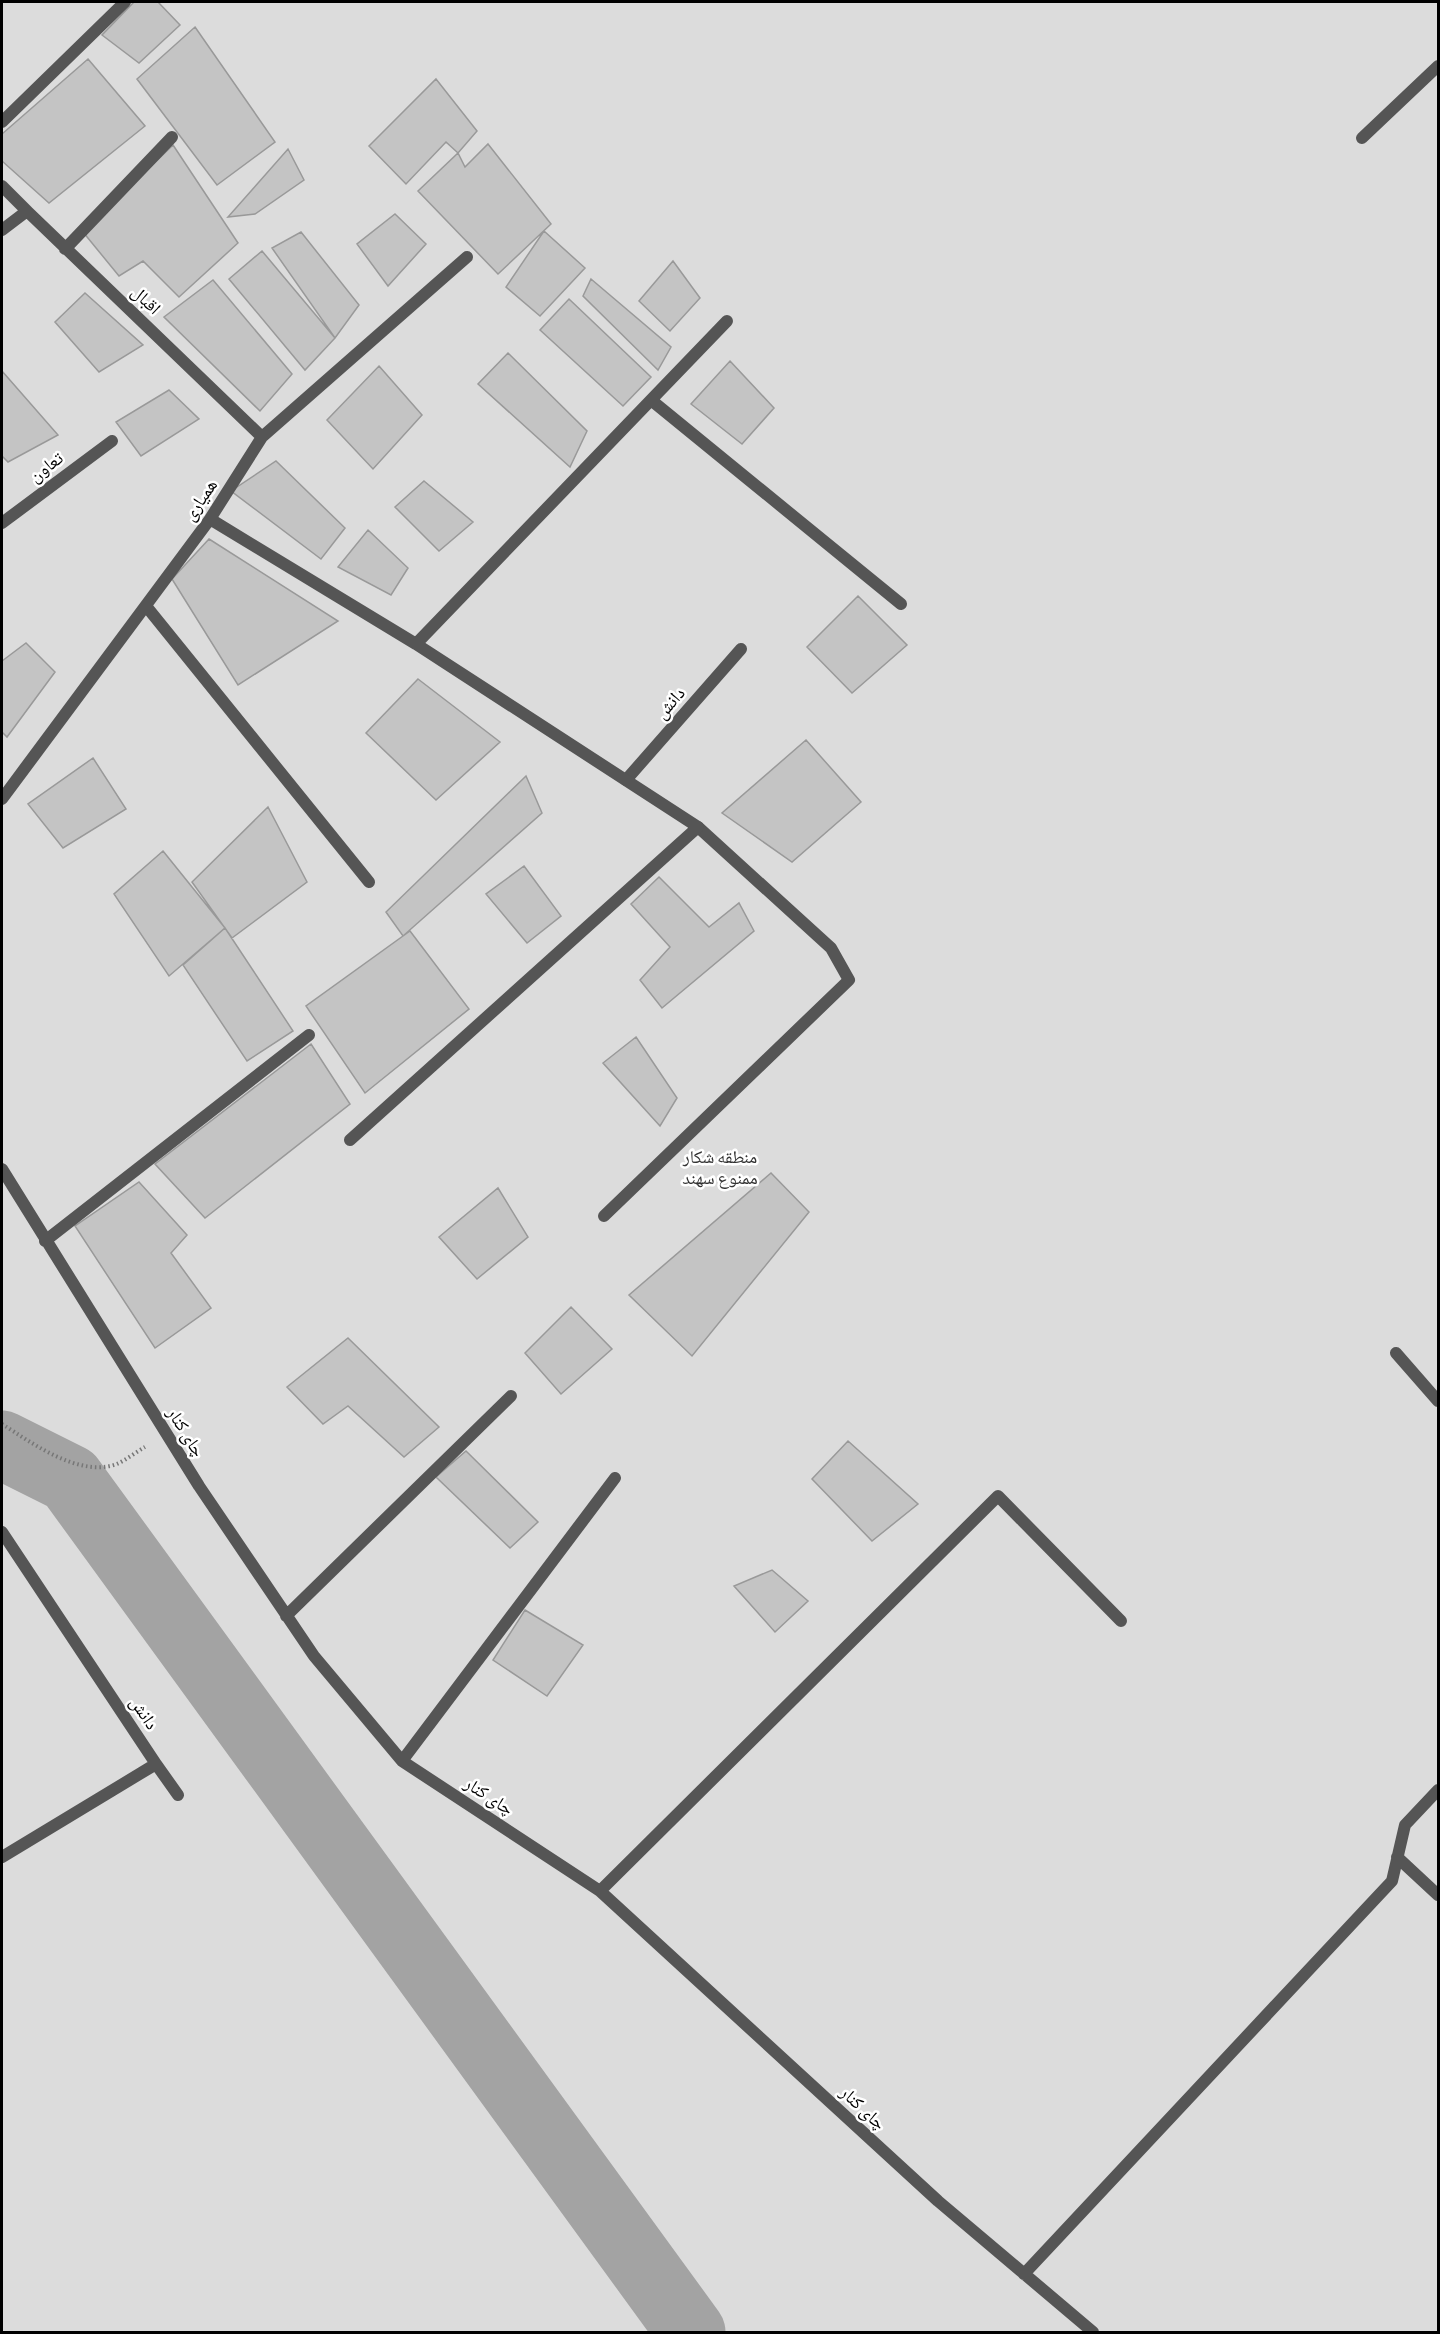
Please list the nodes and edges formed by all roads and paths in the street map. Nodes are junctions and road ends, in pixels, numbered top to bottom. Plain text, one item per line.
1 (125, 2) edge
2 (1438, 66) edge
3 (2, 122) edge
4 (172, 137) dead end
5 (1362, 138) dead end
6 (2, 186) edge
7 (27, 211) junction
8 (2, 230) edge
9 (65, 249) junction
10 (467, 257) dead end
11 (727, 321) dead end
12 (651, 400) junction
13 (262, 437) junction
14 (112, 441) dead end
15 (210, 519) junction
16 (2, 523) edge
17 (901, 604) dead end
18 (146, 606) junction
19 (416, 644) junction
20 (741, 649) dead end
21 (626, 780) junction
22 (2, 799) edge
23 (698, 826) junction
24 (369, 882) dead end
25 (309, 1035) dead end
26 (350, 1140) dead end
27 (2, 1169) edge
28 (604, 1216) dead end
29 (45, 1241) junction
30 (1396, 1353) dead end
31 (511, 1396) dead end
32 (1438, 1401) edge
33 (2, 1425) edge
34 (166, 1434) junction
35 (615, 1478) dead end
36 (2, 1532) edge
37 (286, 1616) junction
38 (1121, 1621) dead end
39 (402, 1761) junction
40 (156, 1764) junction
41 (1438, 1790) edge
42 (178, 1795) dead end
43 (2, 1857) edge
44 (1397, 1857) junction
45 (600, 1891) junction
46 (1438, 1895) edge
47 (1024, 2274) junction
48 (1093, 2332) edge

1 - 3 street
2 - 5 street
4 - 9 street
6 - 7 street, اقبال
7 - 8 street
7 - 9 street, اقبال
9 - 13 street, اقبال
10 - 13 street, همیاری
11 - 12 street
12 - 17 street
12 - 19 street
13 - 15 street, همیاری
14 - 16 street, تعاون
15 - 18 street, همیاری
15 - 19 street
18 - 22 street, همیاری
18 - 24 street
19 - 21 street
20 - 21 street, دانش
21 - 23 street
23 - 26 street
23 - 28 street
25 - 29 street
27 - 29 street, چای کنار
29 - 34 street, چای کنار
30 - 32 street
31 - 37 street
33 - 34 path
34 - 37 street, چای کنار
35 - 39 street
36 - 40 street, دانش
37 - 39 street, چای کنار
38 - 45 street
39 - 45 street, چای کنار
40 - 42 street, دانش
40 - 43 street
41 - 44 street
44 - 46 street
44 - 47 street
45 - 47 street, چای کنار
47 - 48 street, چای کنار

